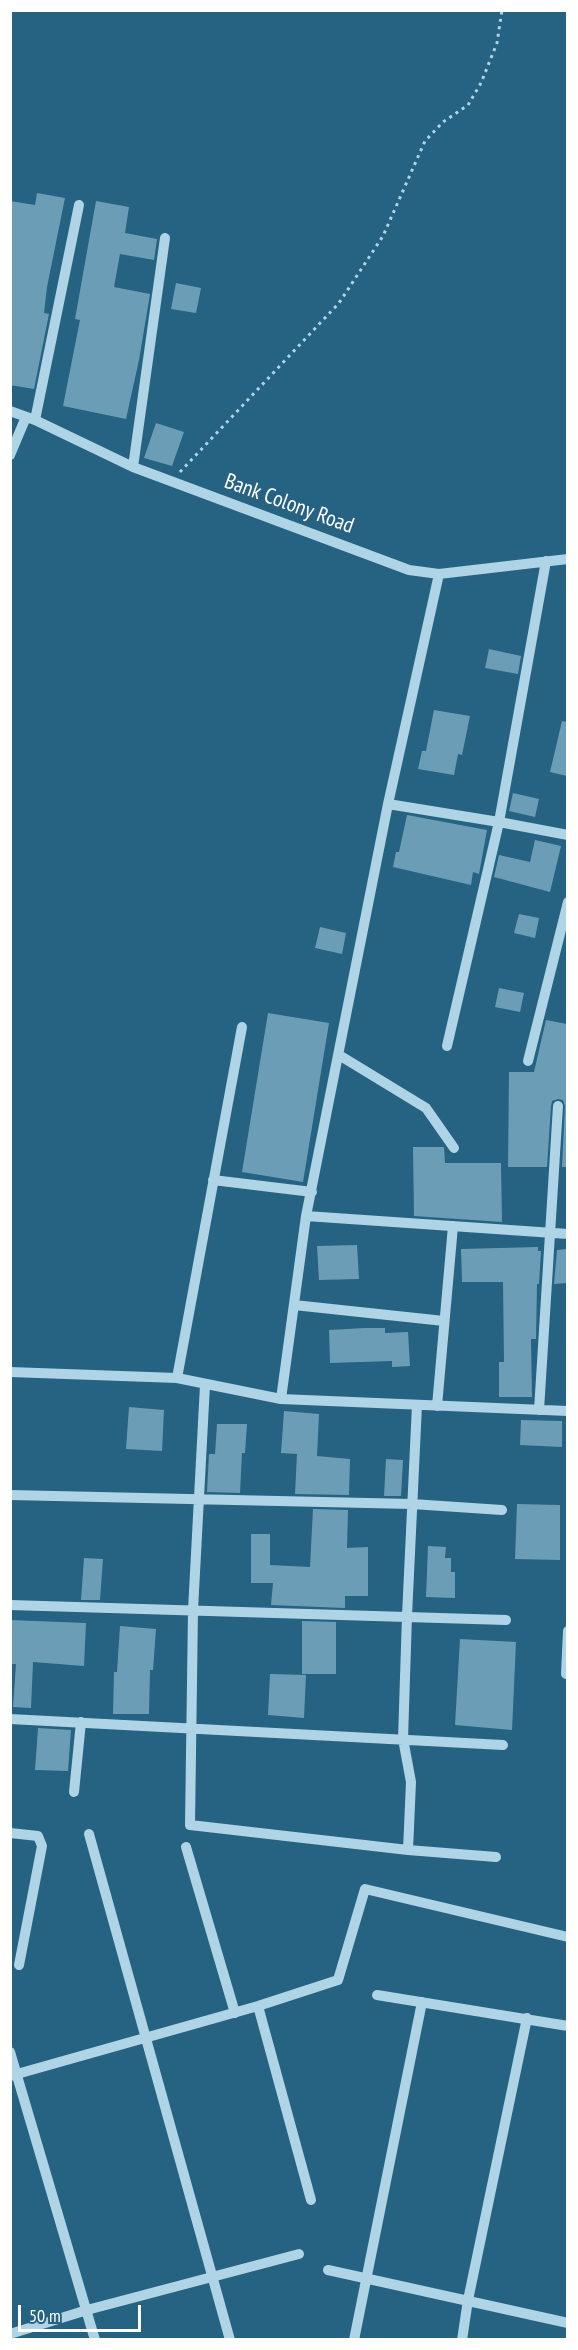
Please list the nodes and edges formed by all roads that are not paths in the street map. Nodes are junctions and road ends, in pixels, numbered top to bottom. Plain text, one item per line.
1 (79, 205) dead end
2 (165, 238) dead end
3 (10, 411) edge
4 (31, 419) junction
5 (10, 455) edge
6 (133, 467) junction
7 (567, 559) edge
8 (546, 561) junction
9 (439, 574) junction
10 (388, 804) junction
11 (499, 822) junction
12 (567, 836) edge
13 (567, 902) edge
14 (242, 1027) dead end
15 (447, 1046) dead end
16 (339, 1055) junction
17 (528, 1060) dead end
18 (558, 1106) dead end
19 (454, 1148) dead end
20 (213, 1180) junction
21 (312, 1192) junction
22 (306, 1216) junction
23 (453, 1226) junction
24 (550, 1233) junction
25 (567, 1234) edge
26 (294, 1305) junction
27 (444, 1321) junction
28 (10, 1372) edge
29 (177, 1378) junction
30 (205, 1385) junction
31 (281, 1399) junction
32 (417, 1405) junction
33 (437, 1406) junction
34 (539, 1410) junction
35 (567, 1412) edge
36 (10, 1495) edge
37 (199, 1500) junction
38 (412, 1504) junction
39 (502, 1510) dead end
40 (10, 1605) edge
41 (193, 1610) junction
42 (406, 1616) junction
43 (506, 1620) dead end
44 (567, 1631) edge
45 (566, 1674) edge
46 (10, 1719) edge
47 (81, 1722) junction
48 (193, 1728) junction
49 (403, 1739) junction
50 (503, 1745) dead end
51 (74, 1792) dead end
52 (10, 1833) edge
53 (89, 1834) dead end
54 (186, 1847) dead end
55 (408, 1850) junction
56 (496, 1857) dead end
57 (567, 1937) edge
58 (19, 1965) dead end
59 (377, 1995) dead end
60 (422, 2002) junction
61 (258, 2006) junction
62 (235, 2013) junction
63 (527, 2018) junction
64 (567, 2026) edge
65 (146, 2038) junction
66 (10, 2052) edge
67 (14, 2076) edge
68 (311, 2200) dead end
69 (299, 2254) dead end
70 (328, 2270) dead end
71 (212, 2276) junction
72 (365, 2278) junction
73 (468, 2300) junction
74 (87, 2310) junction
75 (567, 2323) edge
76 (10, 2334) edge
77 (95, 2340) edge
78 (230, 2340) edge
79 (354, 2340) edge
80 (462, 2340) edge

1 - 4 street
2 - 6 street
3 - 4 street, Bank Colony Road
4 - 5 street
4 - 6 street, Bank Colony Road
6 - 9 street, Bank Colony Road
7 - 8 street, Bank Colony Road
8 - 9 street, Bank Colony Road
8 - 11 street
9 - 10 street
10 - 11 street
10 - 16 street
11 - 12 street
11 - 15 street
13 - 17 street
14 - 20 street
16 - 19 street
16 - 21 street
18 - 24 street
20 - 21 street
20 - 29 street
21 - 22 street
22 - 23 street
22 - 26 street
23 - 24 street
23 - 27 street
24 - 25 street
24 - 34 street
26 - 27 street
26 - 31 street
27 - 33 street
28 - 29 street
29 - 30 street
30 - 31 street
30 - 37 street
31 - 32 street
32 - 33 street
32 - 38 street
33 - 34 street
34 - 35 street
36 - 37 street
37 - 38 street
37 - 41 street
38 - 39 street
38 - 42 street
40 - 41 street
41 - 42 street
41 - 48 street
42 - 43 street
42 - 49 street
44 - 45 street
46 - 47 street
47 - 48 street
47 - 51 street
48 - 49 street
48 - 55 street
49 - 50 street
49 - 55 street
52 - 58 street
53 - 65 street
54 - 62 street
55 - 56 street
57 - 61 street
59 - 60 street
60 - 63 street
60 - 72 street
61 - 62 street
61 - 68 street
62 - 65 street
63 - 64 street
63 - 73 street
65 - 67 street
65 - 71 street
66 - 67 street
67 - 74 street
69 - 71 street
70 - 72 street
71 - 74 street
71 - 78 street
72 - 73 street
72 - 79 street
73 - 75 street
73 - 80 street
74 - 76 street
74 - 77 street

